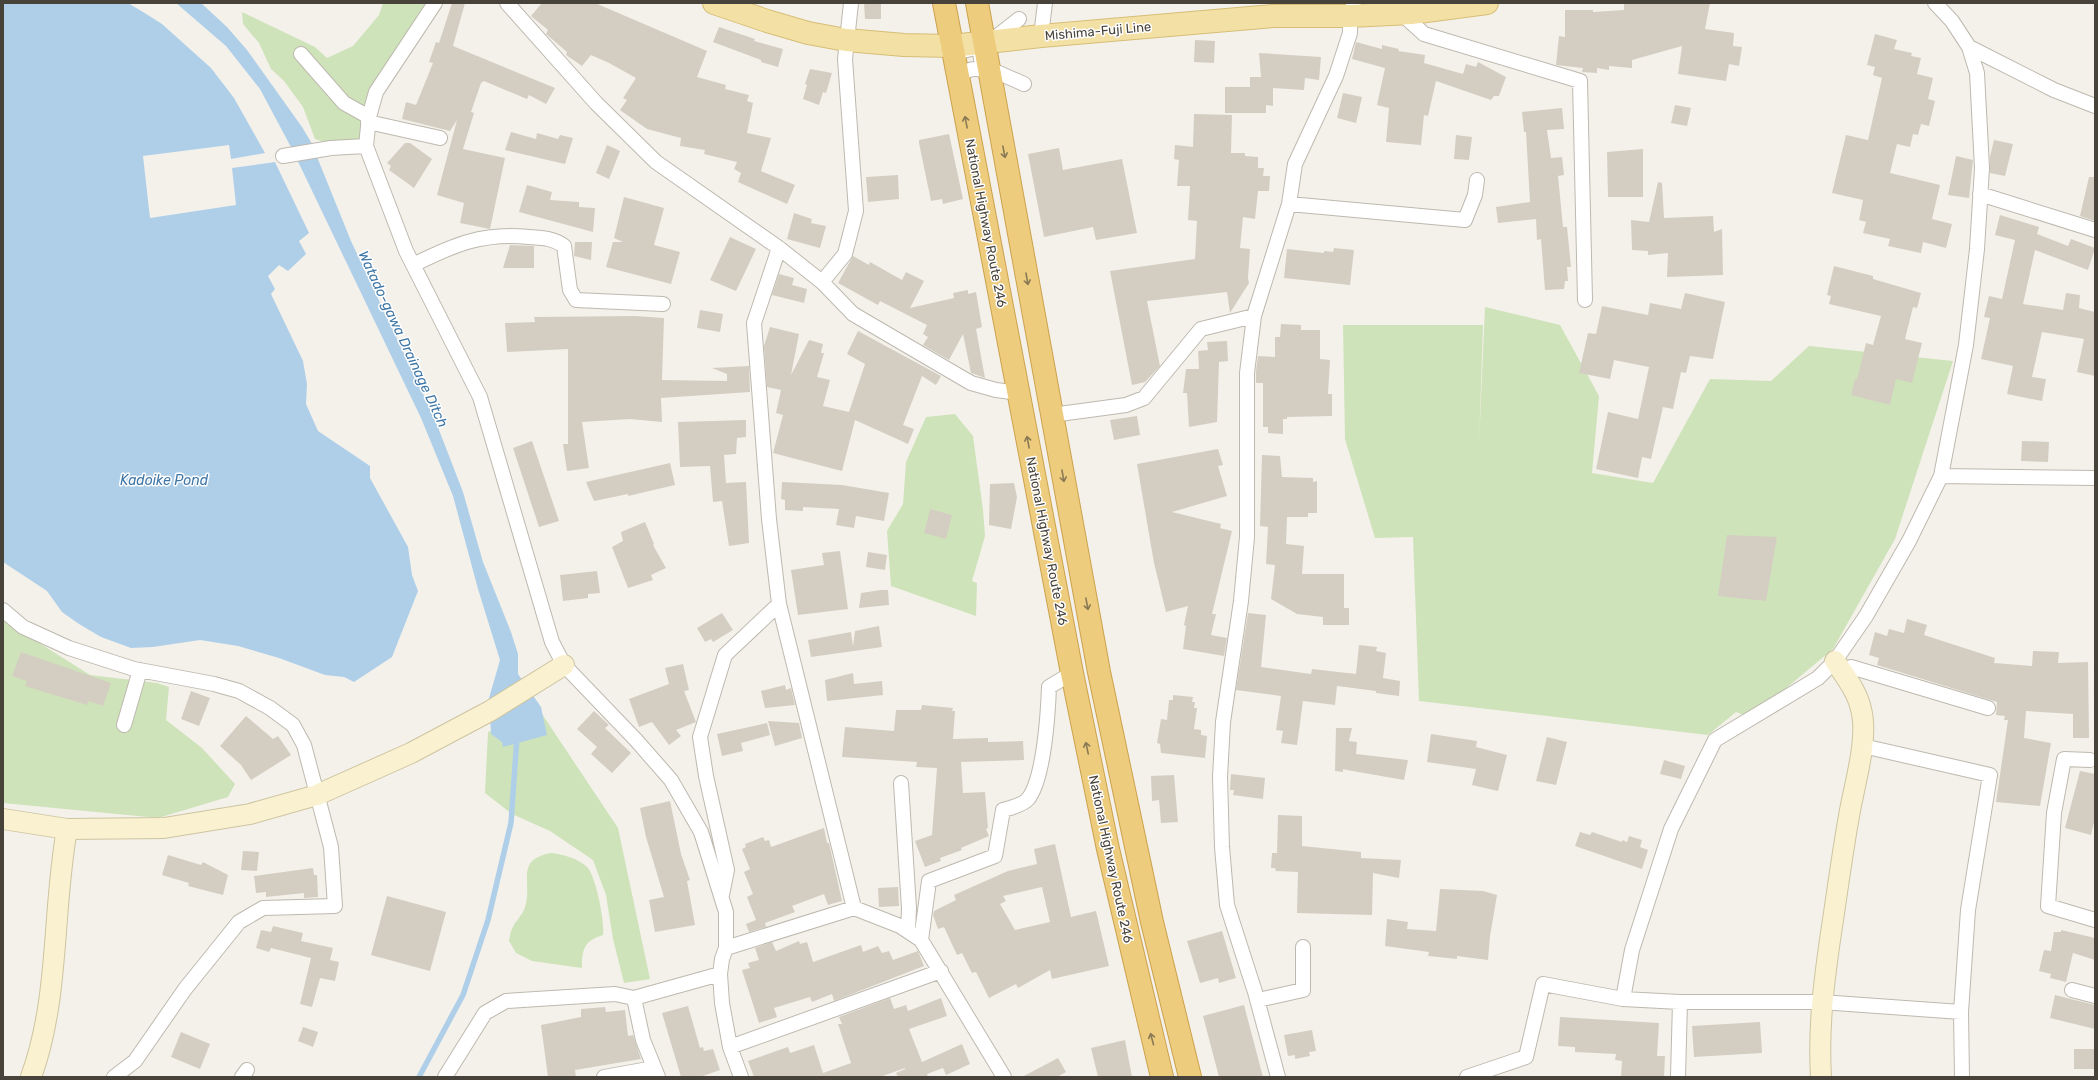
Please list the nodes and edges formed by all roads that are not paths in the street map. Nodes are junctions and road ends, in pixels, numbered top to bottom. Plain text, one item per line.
1 (435, 3) edge
2 (507, 3) edge
3 (714, 3) edge
4 (851, 3) edge
5 (944, 3) edge
6 (977, 3) edge
7 (1046, 3) edge
8 (1487, 3) edge
9 (1935, 3) edge
10 (1275, 10) edge
11 (1352, 10) edge
12 (1402, 14) junction
13 (1019, 19) dead end
14 (1041, 36) junction
15 (846, 40) junction
16 (952, 46) junction
17 (982, 46) junction
18 (1969, 47) junction
19 (301, 54) dead end
20 (983, 66) junction
21 (1024, 84) dead end
22 (2095, 106) edge
23 (369, 119) junction
24 (440, 138) dead end
25 (366, 146) junction
26 (283, 156) dead end
27 (1477, 180) dead end
28 (1980, 194) junction
29 (1289, 204) junction
30 (2095, 230) edge
31 (779, 248) junction
32 (413, 265) junction
33 (822, 282) junction
34 (1585, 300) dead end
35 (663, 304) dead end
36 (1254, 316) junction
37 (1019, 393) junction
38 (1052, 415) junction
39 (1941, 476) junction
40 (2095, 478) edge
41 (779, 604) junction
42 (3, 610) edge
43 (564, 665) junction
44 (1840, 668) junction
45 (140, 670) junction
46 (1072, 673) junction
47 (1988, 708) dead end
48 (124, 725) dead end
49 (1863, 746) junction
50 (2090, 760) dead end
51 (901, 783) dead end
52 (317, 794) junction
53 (3, 819) edge
54 (67, 829) junction
55 (722, 896) junction
56 (854, 908) junction
57 (2095, 920) edge
58 (908, 931) junction
59 (921, 940) junction
60 (1303, 947) dead end
61 (726, 948) junction
62 (941, 971) junction
63 (720, 974) junction
64 (2072, 990) dead end
65 (2095, 996) edge
66 (634, 998) junction
67 (1623, 999) junction
68 (1258, 1000) junction
69 (1680, 1002) junction
70 (1821, 1002) junction
71 (1962, 1012) junction
72 (730, 1047) junction
73 (656, 1072) edge
74 (31, 1077) edge
75 (114, 1077) edge
76 (445, 1077) edge
77 (604, 1077) edge
78 (741, 1077) edge
79 (1004, 1077) edge
80 (1162, 1077) edge
81 (1190, 1077) edge
82 (1278, 1077) edge
83 (1467, 1077) edge
84 (1678, 1077) edge
85 (1821, 1077) edge
86 (1962, 1077) edge

1 - 23 street
2 - 31 street
3 - 15 main road, Mishima-Fuji Line
4 - 15 street
5 - 16 highway, National Highway Route 246
6 - 17 highway, National Highway Route 246
7 - 14 street
8 - 12 main road, Mishima-Fuji Line
9 - 18 street
10 - 11 main road, Mishima-Fuji Line
10 - 14 main road, Mishima-Fuji Line
11 - 12 main road, Mishima-Fuji Line
11 - 29 street
12 - 34 street
13 - 17 street
14 - 17 main road, Mishima-Fuji Line
15 - 16 main road, Mishima-Fuji Line
15 - 33 street
16 - 17 main road, Mishima-Fuji Line
37 -> 16 highway, National Highway Route 246
17 - 20 street
17 - 20 street
17 -> 38 highway, National Highway Route 246
18 - 22 street
18 - 28 street
19 - 23 street
20 - 21 street
23 - 24 street
23 - 25 street
25 - 26 street
25 - 32 street
27 - 29 street
28 - 30 street
28 - 39 street
29 - 36 street
31 - 33 street
31 - 41 street
32 - 35 street
32 - 43 street
33 - 37 street
36 - 38 street
36 - 68 street
46 -> 37 highway, National Highway Route 246
38 -> 81 highway, National Highway Route 246
39 - 40 street
39 - 44 street
41 - 55 street
41 - 56 street
42 - 45 street
43 - 52 street
43 - 55 street
44 - 47 street
44 - 49 street
44 - 67 street
45 - 48 street
45 - 52 street
46 - 59 street
80 -> 46 highway, National Highway Route 246
49 - 70 street
49 - 71 street
50 - 57 street
51 - 58 street
52 - 54 street
52 - 75 street
53 - 54 street
54 - 74 street
55 - 61 street
56 - 58 street
56 - 61 street
58 - 59 street
59 - 62 street
60 - 68 street
61 - 63 street
62 - 72 street
62 - 79 street
63 - 66 street
63 - 72 street
64 - 65 street
66 - 73 street
66 - 76 street
67 - 69 street
67 - 83 street
68 - 82 street
69 - 70 street
69 - 84 street
70 - 71 street
70 - 85 street
71 - 86 street
72 - 78 street
73 - 77 street

